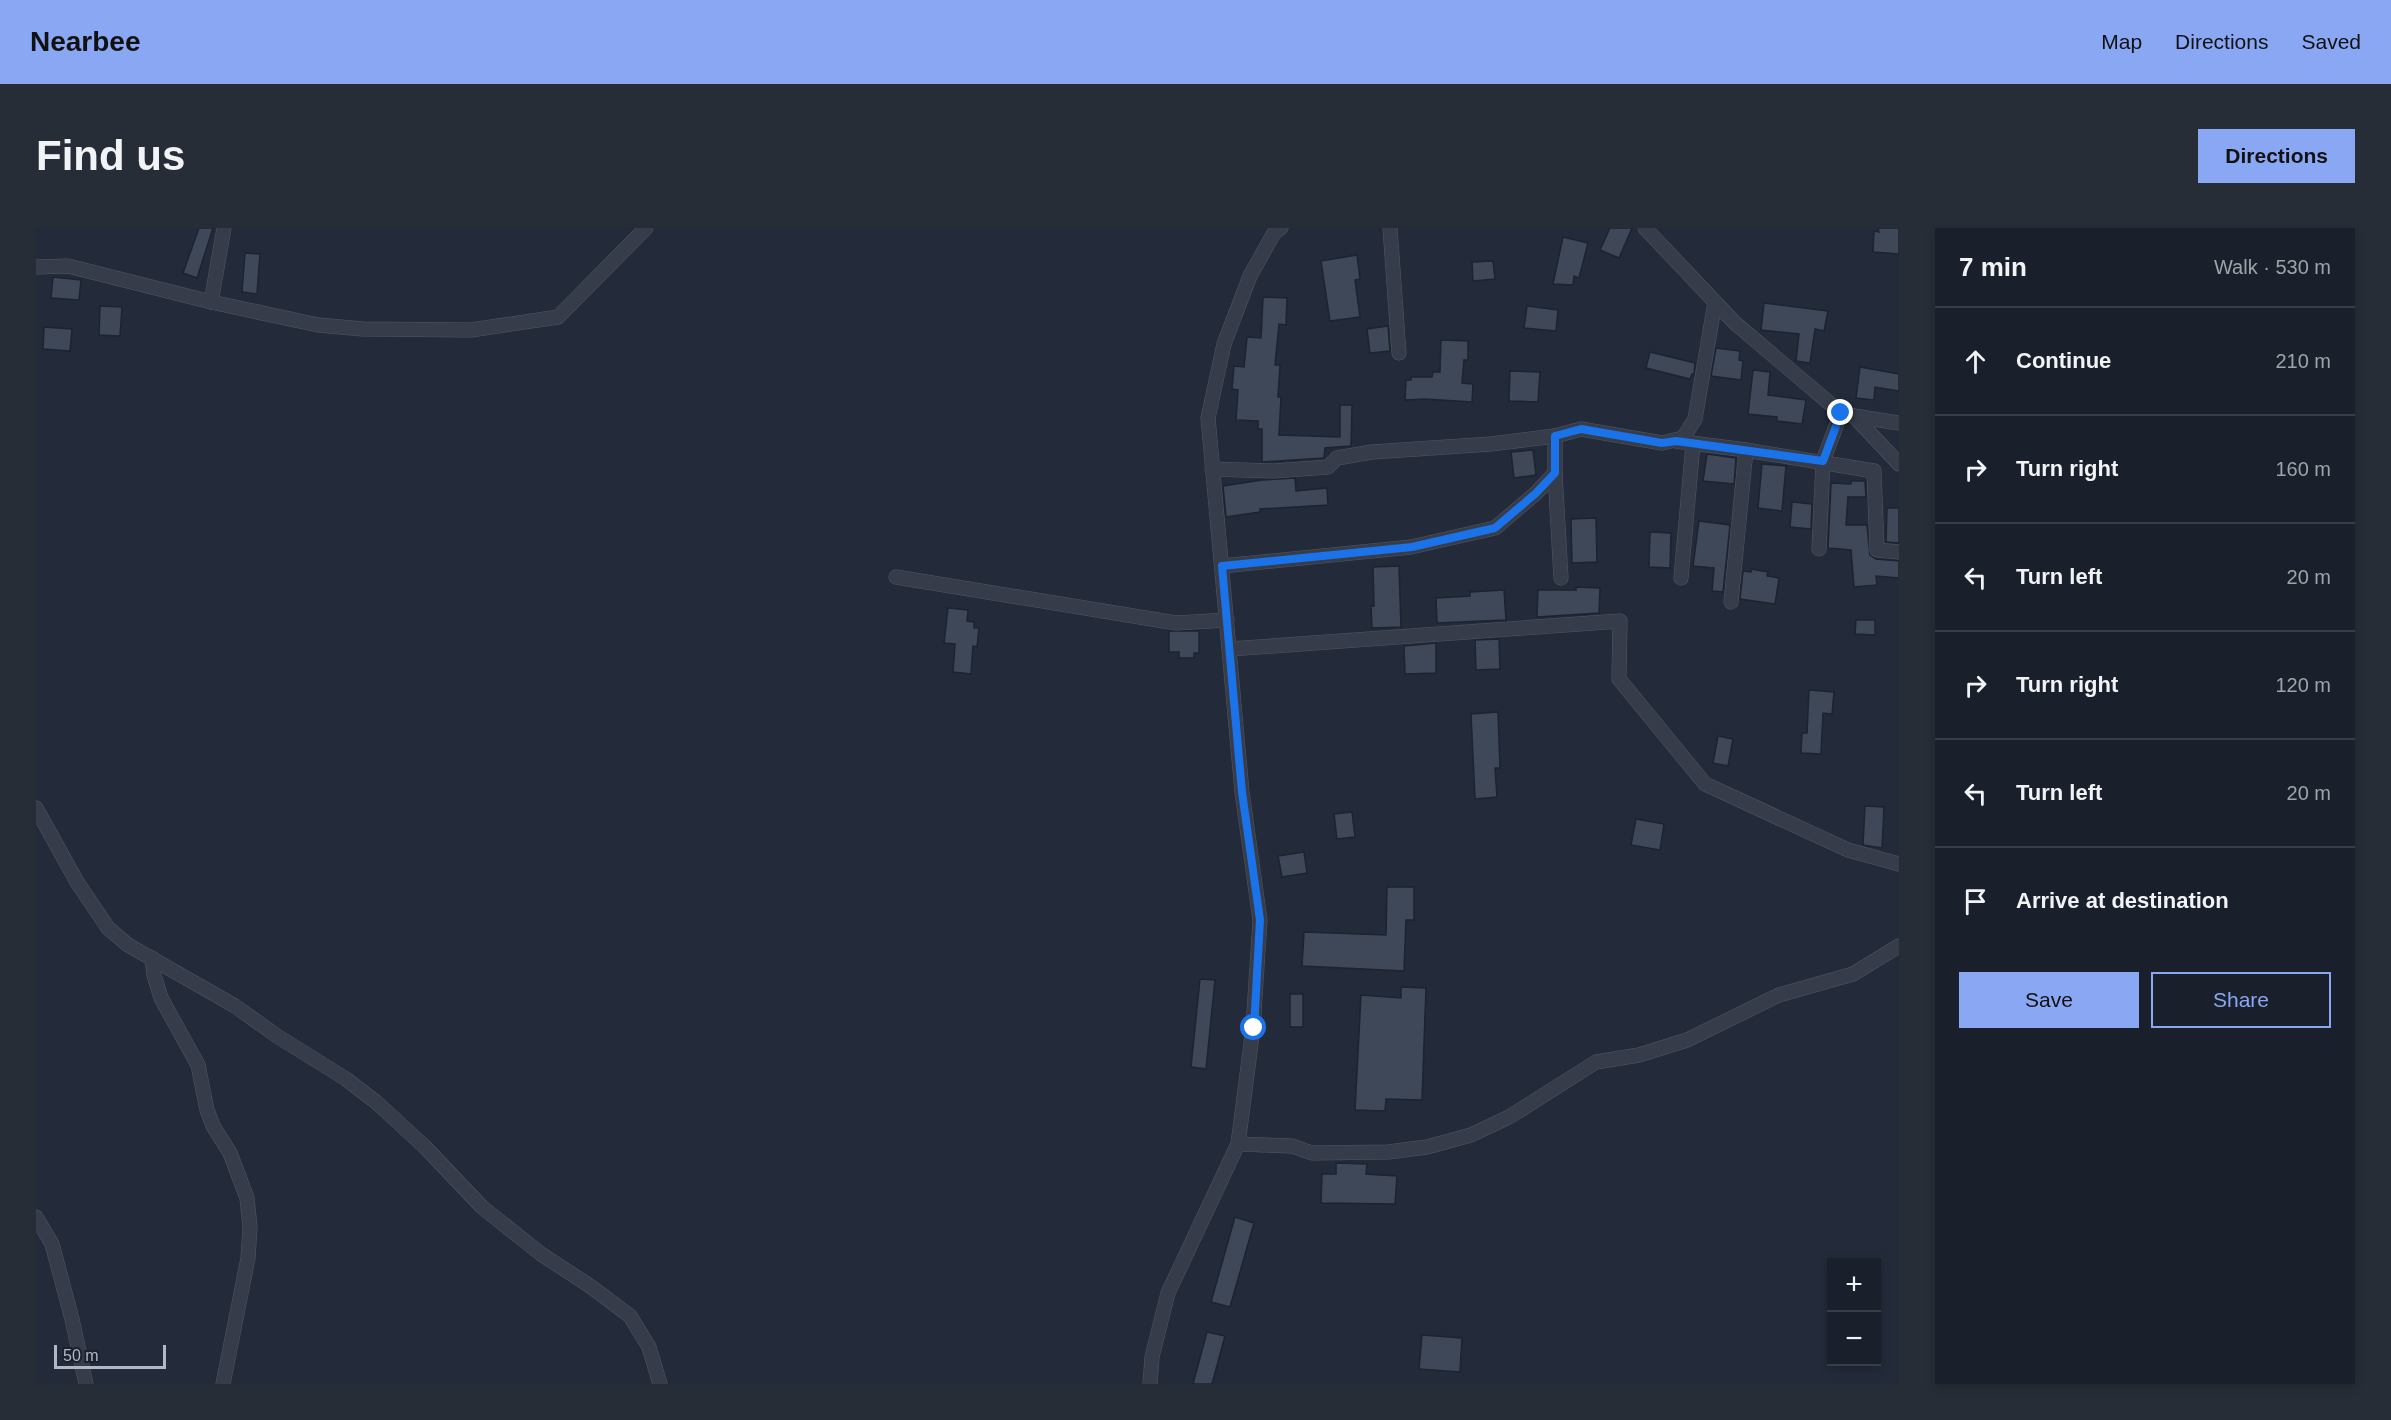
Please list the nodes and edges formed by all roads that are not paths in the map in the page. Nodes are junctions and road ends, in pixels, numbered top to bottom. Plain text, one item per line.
1 (224, 228) edge
2 (646, 228) edge
3 (1281, 228) edge
4 (1390, 228) edge
5 (1645, 228) edge
6 (36, 267) edge
7 (211, 302) junction
8 (1715, 302) junction
9 (1399, 353) dead end
10 (1847, 415) junction
11 (1899, 423) edge
12 (1555, 436) junction
13 (1676, 441) junction
14 (1694, 444) junction
15 (1746, 450) junction
16 (1823, 461) junction
17 (1899, 464) edge
18 (1212, 469) junction
19 (1555, 473) junction
20 (1819, 549) dead end
21 (1899, 552) edge
22 (1222, 566) junction
23 (896, 578) dead end
24 (1561, 578) dead end
25 (1681, 578) dead end
26 (1731, 602) dead end
27 (1227, 620) junction
28 (1230, 649) junction
29 (36, 807) edge
30 (1899, 864) edge
31 (1899, 946) edge
32 (152, 958) junction
33 (1238, 1144) junction
34 (36, 1217) edge
35 (86, 1384) edge
36 (223, 1384) edge
37 (660, 1384) edge
38 (1150, 1384) edge

1 - 7 street
2 - 7 street
3 - 18 street
4 - 9 street
5 - 8 street
6 - 7 street
8 - 10 street
8 - 13 street
10 - 11 street
10 - 16 street
10 - 17 street
12 - 13 street
12 - 18 street
12 - 19 street
13 - 14 street
14 - 15 street
14 - 25 street
15 - 16 street
15 - 26 street
16 - 20 street
16 - 21 street
18 - 22 street
19 - 22 street
19 - 24 street
22 - 27 street
23 - 27 street
27 - 28 street
28 - 30 street
28 - 33 street
29 - 32 street
31 - 33 street
32 - 36 street
32 - 37 street
33 - 38 street
34 - 35 street

